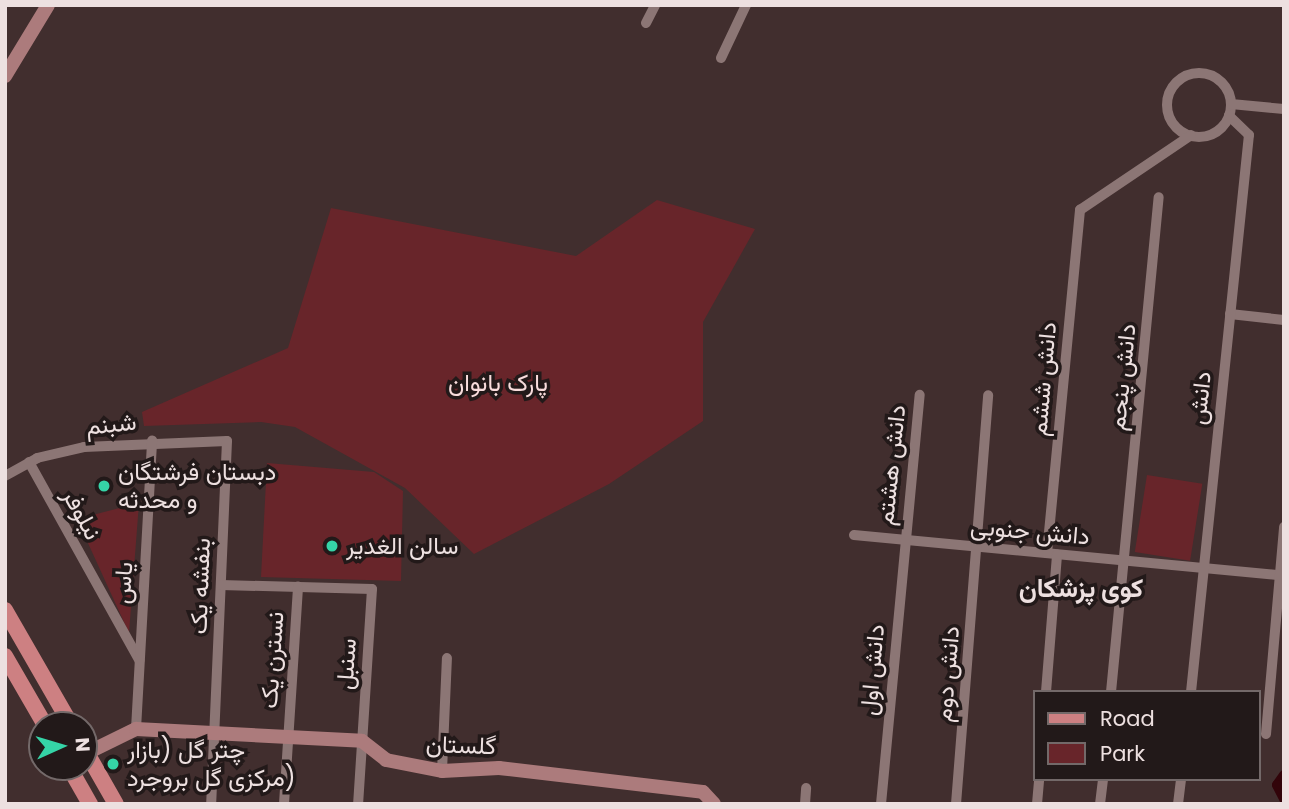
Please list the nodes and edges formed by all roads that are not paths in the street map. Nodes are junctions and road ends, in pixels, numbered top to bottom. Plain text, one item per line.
1 (48, 5) edge
2 (656, 5) edge
3 (746, 5) edge
4 (646, 23) dead end
5 (721, 58) dead end
6 (5, 76) edge
7 (1231, 104) junction
8 (1284, 109) edge
9 (1229, 116) junction
10 (1191, 135) junction
11 (1159, 197) dead end
12 (1230, 314) junction
13 (1284, 320) edge
14 (920, 395) dead end
15 (988, 395) dead end
16 (152, 440) junction
17 (227, 440) joint
18 (29, 462) junction
19 (5, 476) edge
20 (1284, 527) edge
21 (854, 535) dead end
22 (905, 540) junction
23 (979, 547) junction
24 (1052, 554) junction
25 (1123, 561) junction
26 (1203, 570) junction
27 (1281, 576) edge
28 (221, 584) junction
29 (298, 586) junction
30 (5, 610) edge
31 (5, 656) edge
32 (447, 658) dead end
33 (140, 660) junction
34 (1046, 690) edge
35 (1111, 690) edge
36 (1191, 690) edge
37 (37, 711) edge
38 (63, 711) edge
39 (136, 729) junction
40 (214, 733) junction
41 (1266, 734) dead end
42 (288, 737) junction
43 (362, 741) junction
44 (98, 745) edge
45 (442, 771) junction
46 (98, 773) edge
47 (77, 781) edge
48 (1039, 781) edge
49 (1103, 781) edge
50 (1181, 781) edge
51 (806, 788) dead end
52 (90, 804) edge
53 (116, 804) edge
54 (211, 804) edge
55 (284, 804) edge
56 (358, 804) edge
57 (713, 804) edge
58 (806, 804) edge
59 (881, 804) edge
60 (956, 804) edge
61 (1037, 804) edge
62 (1100, 804) edge
63 (1178, 804) edge

1 - 6 street
2 - 4 street
3 - 5 street
7 - 8 street
7 - 9 street
7 - 10 street
9 - 10 street
9 - 12 street, دانش
10 - 24 street, دانش ششم
11 - 25 street, دانش پنجم
12 - 13 street
12 - 26 street, دانش
14 - 22 street, دانش هشتم
15 - 23 street, دانش دوم
16 - 17 street, شبنم
16 - 18 street, شبنم
16 - 33 street, یاس
17 - 28 street, بنفشه یک
18 - 19 street, شبنم
18 - 33 street, نیلوفر
20 - 27 street
21 - 22 street, دانش جنوبی
22 - 23 street, دانش جنوبی
22 - 59 street, دانش اول
23 - 24 street, دانش جنوبی
23 - 60 street, دانش دوم
24 - 25 street, دانش جنوبی
24 - 34 street, دانش ششم
25 - 26 street, دانش جنوبی
25 - 35 street, دانش پنجم
26 - 27 street, دانش جنوبی
26 - 36 street, دانش
27 - 41 street
28 - 29 street
28 - 40 street, بنفشه یک
29 - 42 street, نسترن یک
29 - 43 street, سنبل
30 - 38 main road
31 - 37 main road
32 - 45 street
33 - 39 street, یاس
39 - 40 street
39 - 44 street
40 - 42 street
40 - 54 street, بنفشه یک
42 - 43 street
42 - 55 street, نسترن یک
43 - 45 street, گلستان
43 - 56 street, سنبل
45 - 57 street, گلستان
46 - 53 main road
47 - 52 main road
48 - 61 street
49 - 62 street
50 - 63 street
51 - 58 street

